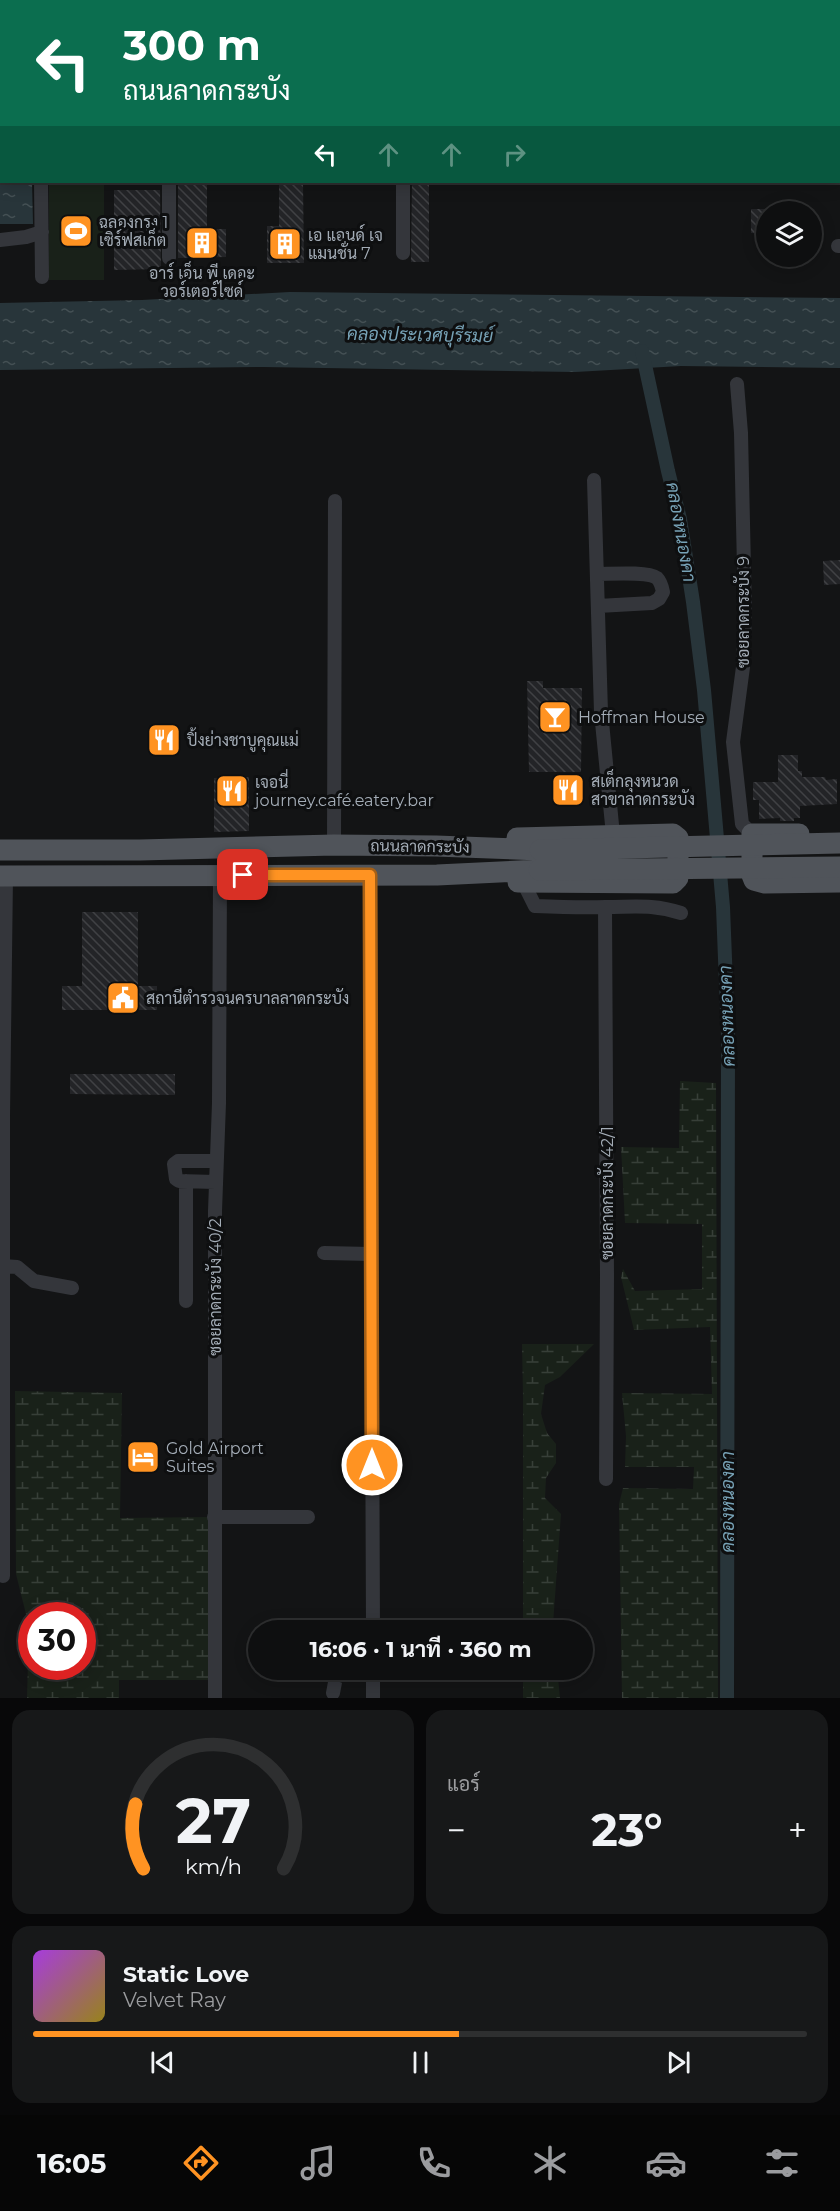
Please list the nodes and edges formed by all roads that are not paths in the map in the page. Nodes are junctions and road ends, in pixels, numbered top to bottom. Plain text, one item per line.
1 (41, 183) edge
2 (169, 183) edge
3 (403, 183) edge
4 (42, 232) junction
5 (0, 240) edge
6 (402, 253) dead end
7 (169, 258) dead end
8 (42, 277) dead end
9 (737, 384) dead end
10 (594, 480) dead end
11 (335, 501) dead end
12 (597, 574) junction
13 (598, 606) junction
14 (840, 833) edge
15 (752, 834) junction
16 (613, 835) junction
17 (840, 843) edge
18 (334, 845) junction
19 (436, 846) junction
20 (0, 850) edge
21 (140, 850) junction
22 (840, 867) edge
23 (534, 868) junction
24 (220, 875) junction
25 (370, 875) junction
26 (3, 876) edge
27 (140, 876) junction
28 (840, 882) edge
29 (605, 907) junction
30 (681, 914) dead end
31 (2, 1021) edge
32 (216, 1161) junction
33 (186, 1181) junction
34 (215, 1182) junction
35 (324, 1253) dead end
36 (371, 1254) junction
37 (3, 1266) junction
38 (72, 1287) dead end
39 (186, 1300) dead end
40 (606, 1479) dead end
41 (214, 1517) junction
42 (308, 1517) dead end
43 (3, 1576) dead end
44 (373, 1620) edge
45 (335, 1680) edge
46 (373, 1680) edge
47 (333, 1693) dead end
48 (215, 1698) edge
49 (373, 1698) edge

1 - 4 street
2 - 7 street
3 - 6 street
4 - 5 street
4 - 8 street
9 - 15 street, ซอยลาดกระบัง 9
10 - 12 street
11 - 18 street
12 - 13 street
12 - 13 street
13 - 16 street
14 - 15 main road
15 - 28 main road
16 - 19 main road
16 - 23 main road
17 - 23 main road, ถนนลาดกระบัง, bridge
18 - 19 main road, ถนนลาดกระบัง
18 - 21 main road, ถนนลาดกระบัง
19 - 23 main road, ถนนลาดกระบัง
20 - 21 main road, ถนนลาดกระบัง
21 - 27 main road
22 - 23 main road, ถนนลาดกระบัง, bridge
23 - 25 main road, ถนนลาดกระบัง
23 - 29 street
24 - 25 main road, ถนนลาดกระบัง
24 - 27 main road, ถนนลาดกระบัง
24 - 32 street, ซอยลาดกระบัง 40/2
25 - 36 street
26 - 27 main road, ถนนลาดกระบัง
26 - 31 street
29 - 30 street
29 - 40 street, ซอยลาดกระบัง 42/1
31 - 37 street
32 - 33 street
32 - 34 street, ซอยลาดกระบัง 40/2
33 - 34 street
33 - 39 street
34 - 41 street, ซอยลาดกระบัง 40/2
35 - 36 street
36 - 44 street
37 - 38 street
37 - 43 street
41 - 42 street
41 - 48 street, ซอยลาดกระบัง 40/2
45 - 47 street
46 - 49 street

